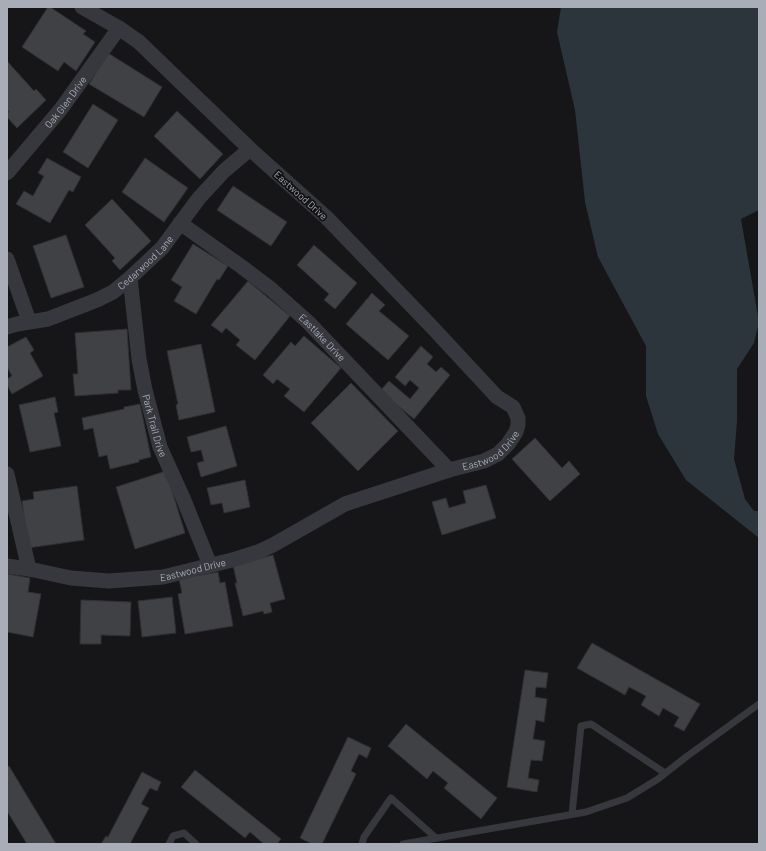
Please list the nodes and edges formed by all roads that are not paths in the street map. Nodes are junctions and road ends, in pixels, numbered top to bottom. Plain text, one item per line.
1 (82, 7) edge
2 (100, 7) edge
3 (119, 28) junction
4 (250, 149) junction
5 (9, 164) edge
6 (180, 223) junction
7 (7, 259) edge
8 (130, 278) junction
9 (29, 321) junction
10 (7, 327) edge
11 (449, 470) junction
12 (7, 474) edge
13 (210, 565) junction
14 (7, 566) edge
15 (29, 569) junction
16 (759, 704) edge
17 (665, 773) junction
18 (572, 814) junction
19 (436, 838) junction
20 (169, 844) edge
21 (196, 844) edge
22 (362, 844) edge
23 (403, 844) edge

1 - 3 street, Eastwood Drive
2 - 3 street, Eastwood Drive
3 - 4 street, Eastwood Drive
3 - 5 street, Oak Glen Drive
4 - 6 street, Cedarwood Lane
4 - 11 street, Eastwood Drive
6 - 8 street, Cedarwood Lane
6 - 11 street, Eastlake Drive
7 - 9 street
8 - 9 street, Cedarwood Lane
8 - 13 street, Park Trail Drive
9 - 10 street, Cedarwood Lane
11 - 13 street, Eastwood Drive
12 - 15 street
13 - 15 street, Eastwood Drive
14 - 15 street, Eastwood Drive
16 - 17 lane
17 - 18 lane
17 - 18 lane
18 - 19 lane
19 - 22 lane
19 - 23 lane
20 - 21 lane

